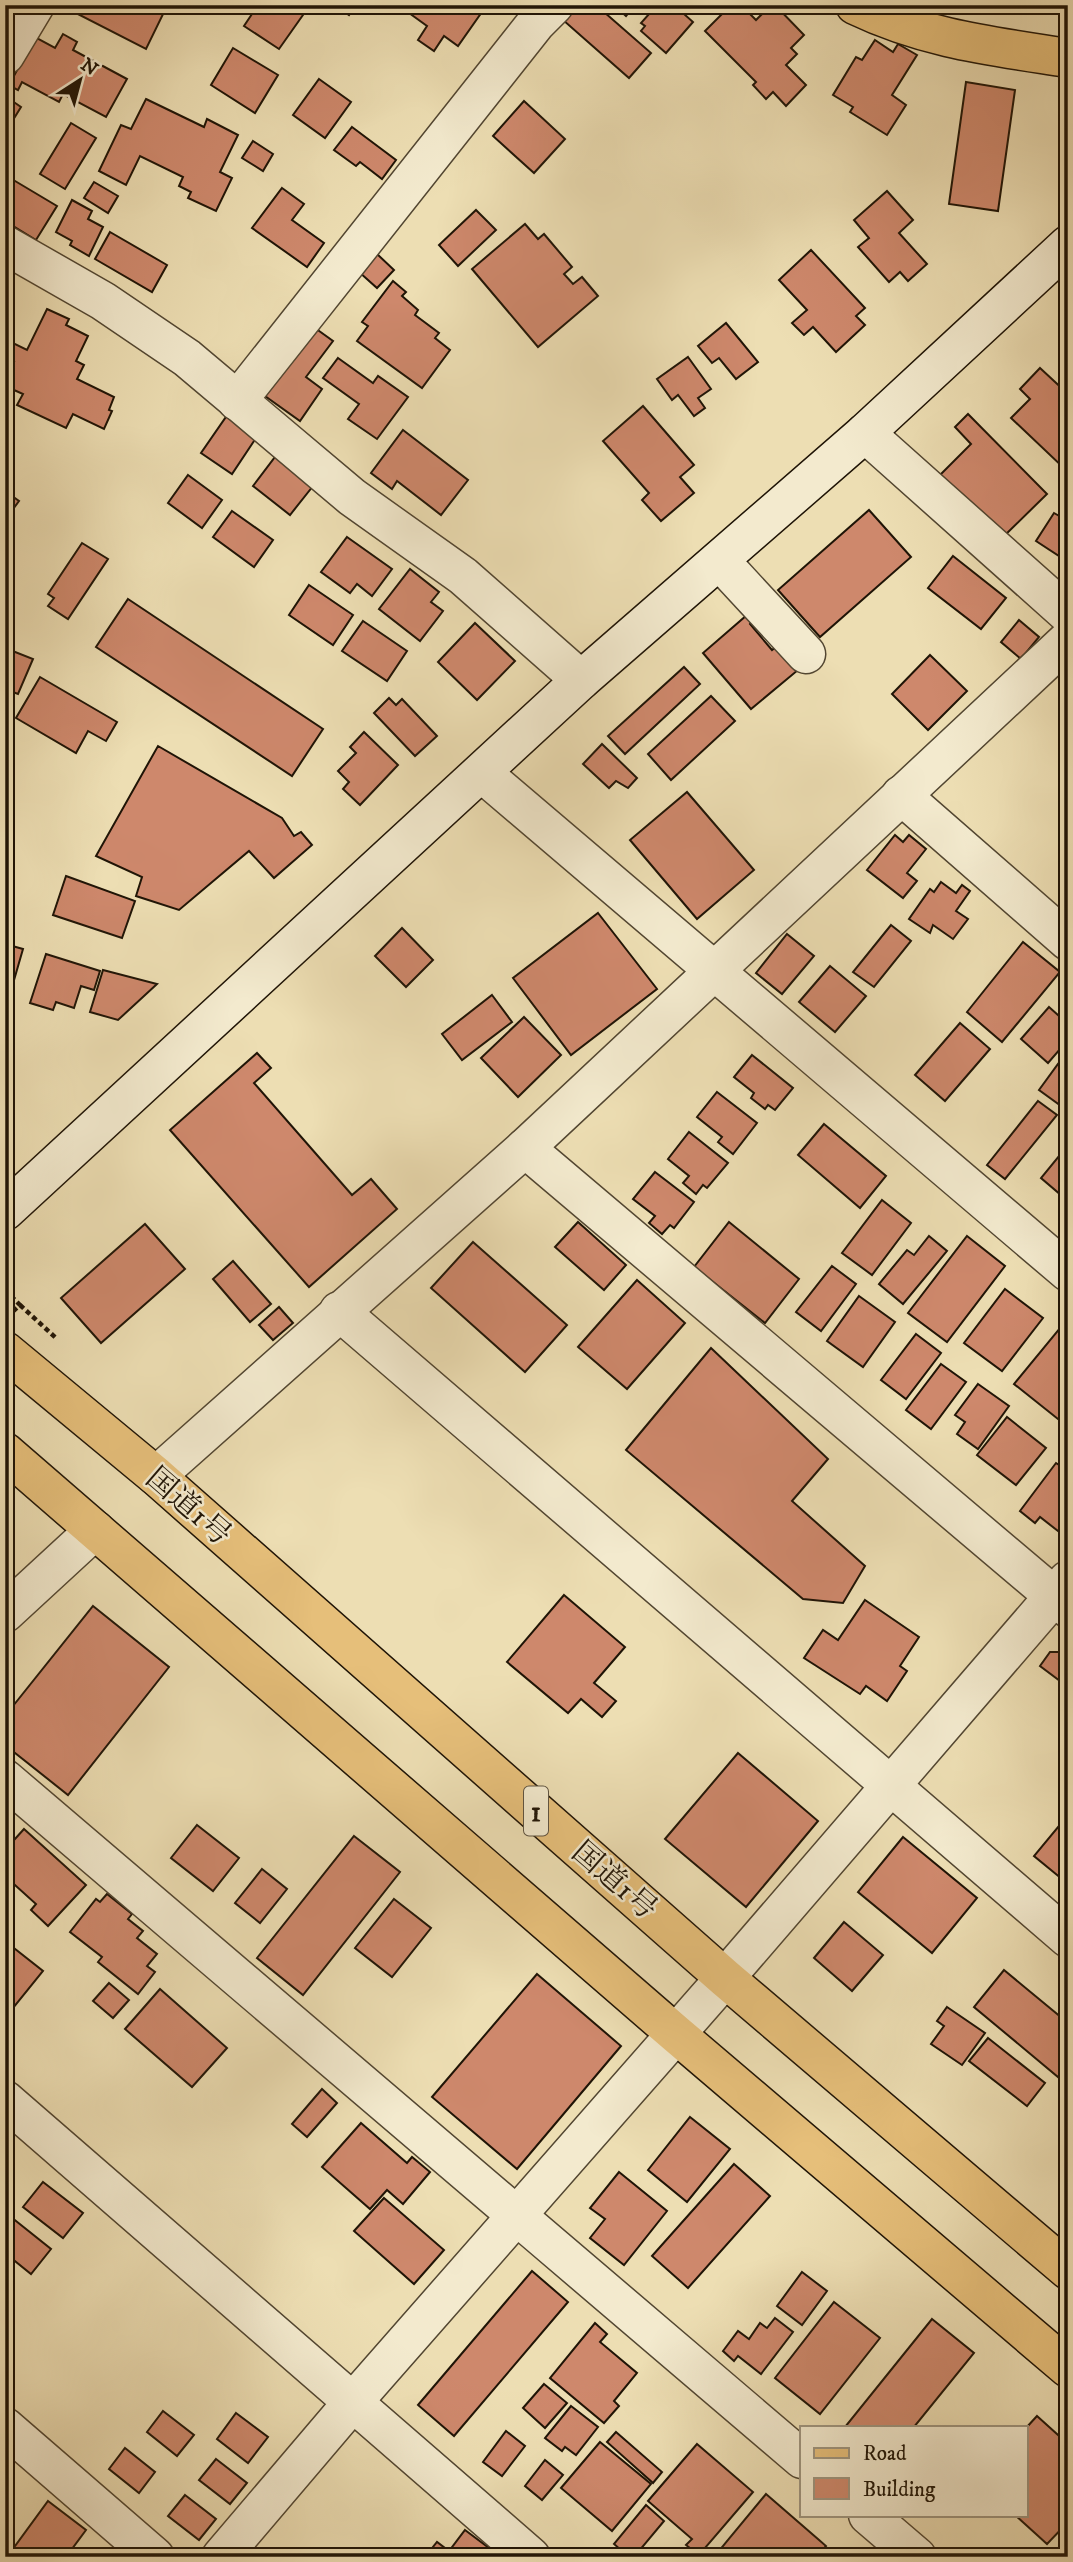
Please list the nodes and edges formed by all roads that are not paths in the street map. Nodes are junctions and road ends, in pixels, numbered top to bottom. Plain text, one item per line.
1 (35, 5) edge
2 (554, 5) edge
3 (855, 5) edge
4 (5, 55) edge
5 (1068, 58) edge
6 (5, 245) edge
7 (1068, 245) edge
8 (237, 401) junction
9 (865, 433) junction
10 (720, 561) junction
11 (1068, 614) edge
12 (1068, 640) edge
13 (806, 654) dead end
14 (581, 680) junction
15 (482, 773) junction
16 (901, 795) junction
17 (1068, 941) edge
18 (715, 972) junction
19 (525, 1148) junction
20 (5, 1211) edge
21 (1068, 1272) edge
22 (339, 1311) junction
23 (5, 1352) edge
24 (5, 1452) edge
25 (156, 1476) junction
26 (95, 1530) junction
27 (1063, 1595) edge
28 (5, 1613) edge
29 (5, 1779) edge
30 (889, 1785) junction
31 (1068, 1938) edge
32 (725, 1978) junction
33 (676, 2034) junction
34 (5, 2100) edge
35 (516, 2217) junction
36 (1068, 2270) edge
37 (1068, 2368) edge
38 (352, 2403) junction
39 (5, 2427) edge
40 (800, 2457) edge
41 (869, 2516) edge
42 (156, 2557) edge
43 (221, 2557) edge
44 (531, 2557) edge
45 (917, 2557) edge

1 - 4 street
2 - 8 street
3 - 5 main road
6 - 8 street
7 - 9 street
8 - 14 street
9 - 10 street
9 - 11 street
10 - 13 street
10 - 14 street
12 - 16 street
14 - 15 street
15 - 18 street
15 - 20 street
16 - 17 street
16 - 18 street
18 - 19 street
18 - 21 street
19 - 22 street
19 - 27 street
22 - 25 street
22 - 30 street
23 - 25 main road, 国道1号 / 1
24 - 26 main road
25 - 32 main road, 国道1号 / 1
26 - 28 street
26 - 33 main road
27 - 30 street
29 - 35 street
30 - 31 street
30 - 32 street
32 - 33 street
32 - 36 main road, 国道1号 / 1
33 - 35 street
33 - 37 main road
34 - 38 street
35 - 38 street
35 - 40 street
38 - 43 street
38 - 44 street
39 - 42 street
41 - 45 street

